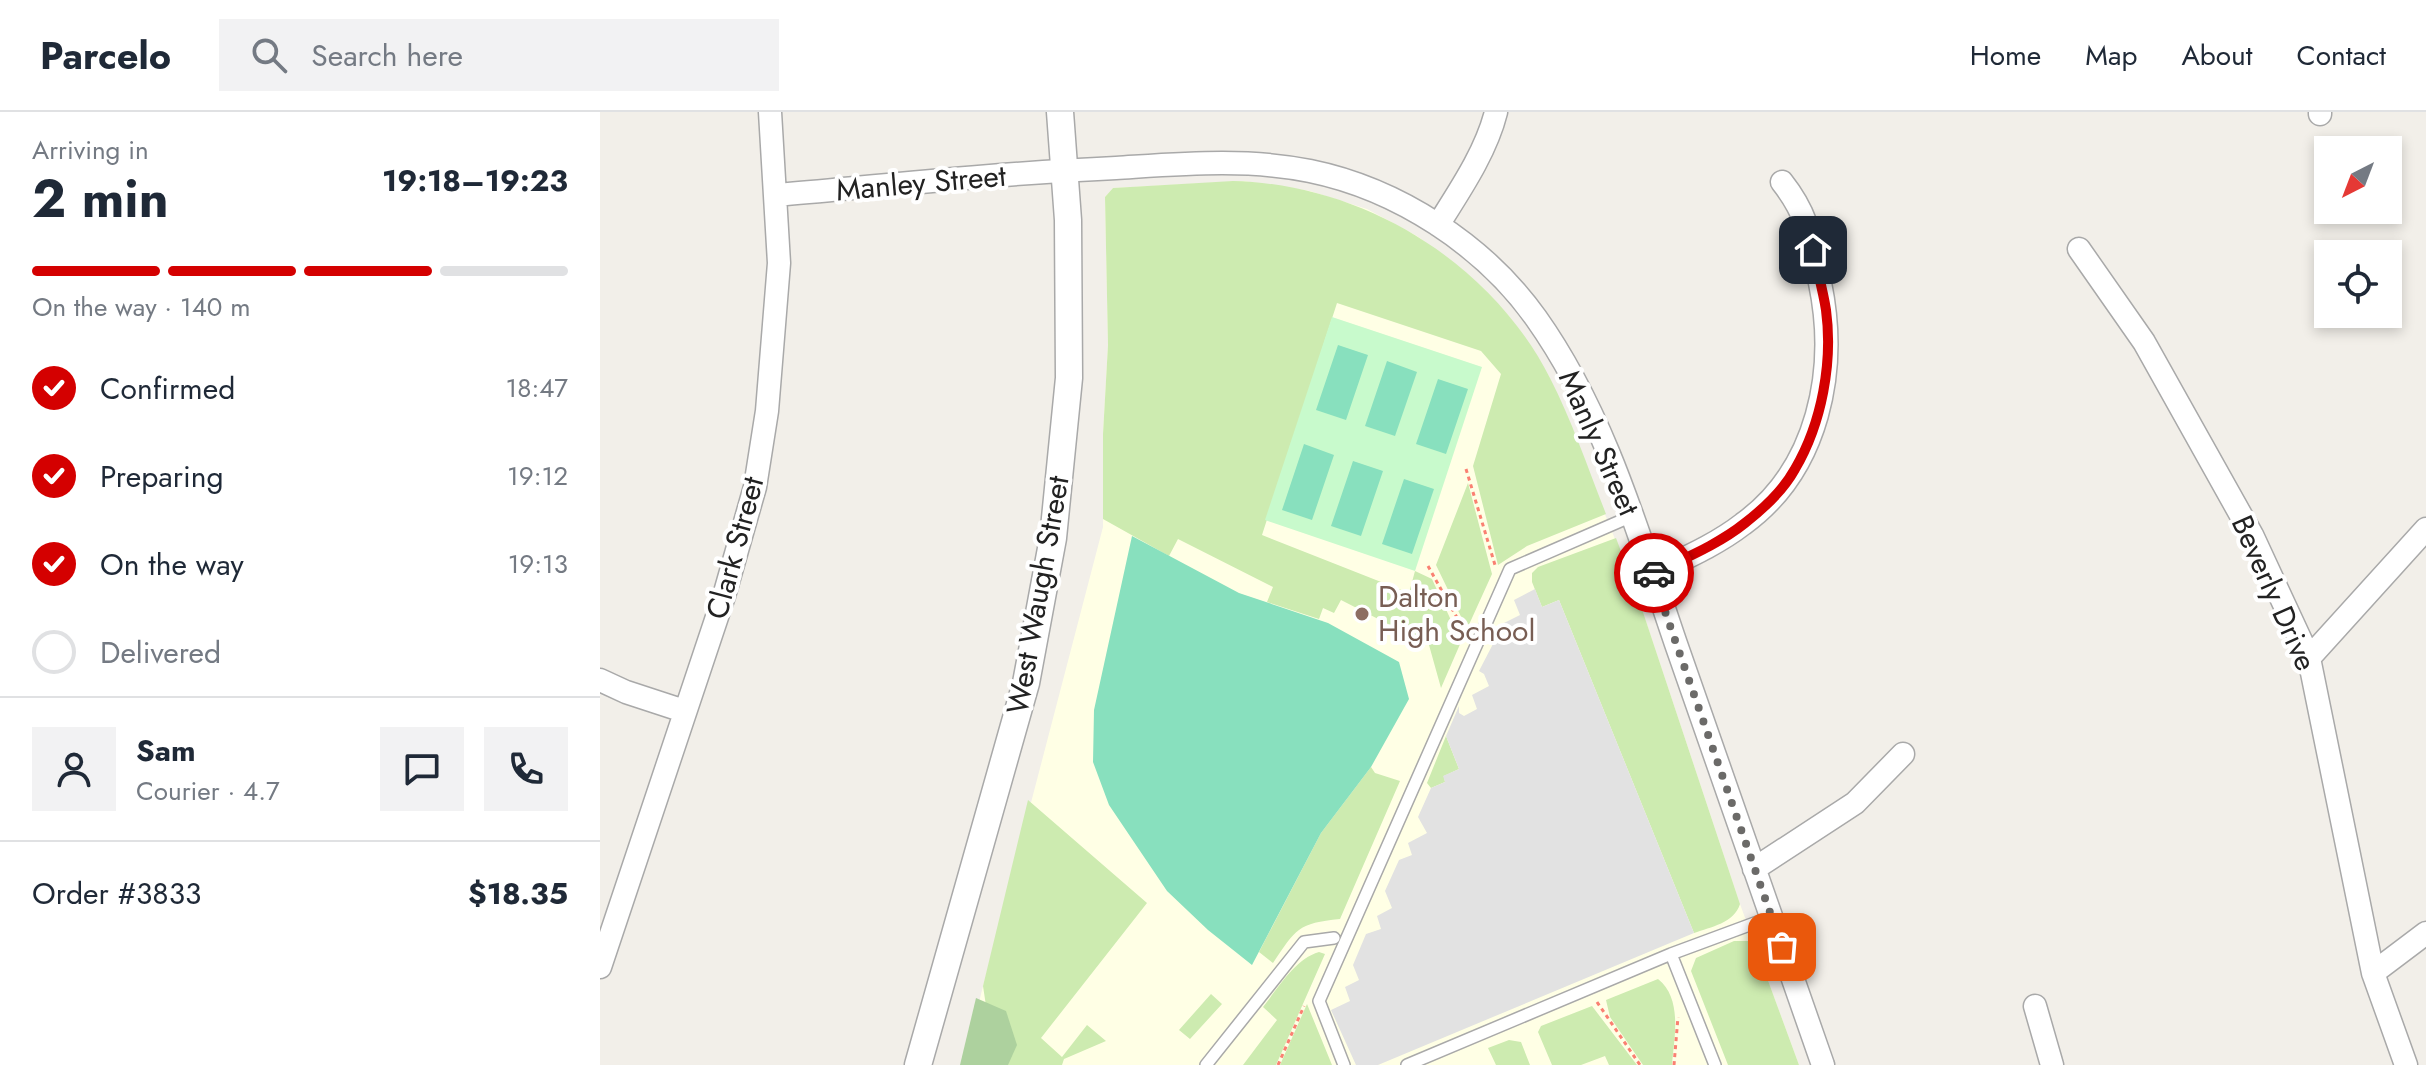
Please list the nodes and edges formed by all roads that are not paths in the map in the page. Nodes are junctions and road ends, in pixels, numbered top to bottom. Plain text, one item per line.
1 (770, 112) edge
2 (1060, 112) edge
3 (1496, 112) edge
4 (1065, 170) junction
5 (1782, 182) dead end
6 (777, 195) junction
7 (1438, 225) junction
8 (2079, 249) dead end
9 (1632, 516) junction
10 (2426, 529) edge
11 (1652, 574) junction
12 (2309, 658) junction
13 (600, 680) edge
14 (684, 711) junction
15 (1903, 754) dead end
16 (1754, 869) junction
17 (1771, 917) junction
18 (2426, 933) edge
19 (1334, 938) dead end
20 (1671, 954) junction
21 (600, 967) edge
22 (2373, 973) junction
23 (2035, 1006) dead end
24 (918, 1065) edge
25 (1206, 1065) edge
26 (1344, 1065) edge
27 (1407, 1065) edge
28 (1715, 1065) edge
29 (1823, 1065) edge
30 (2052, 1065) edge
31 (2406, 1065) edge

1 - 6 street, Clark Street
2 - 4 street, West Waugh Street
3 - 7 street
4 - 6 street, Manley Street
4 - 7 street, Manly Street
4 - 24 street, West Waugh Street
5 - 11 street
6 - 14 street, Clark Street
7 - 9 street, Manly Street
8 - 12 street, Beverly Drive
9 - 11 street, Manly Street
9 - 26 lane
10 - 12 street
11 - 16 street, Manly Street
12 - 22 street, Beverly Drive
13 - 14 street
14 - 21 street, Clark Street
15 - 16 street
16 - 17 street, Manly Street
17 - 20 lane
17 - 29 street, Manly Street
18 - 22 street
19 - 25 lane
20 - 27 lane
20 - 28 lane
22 - 31 street, Beverly Drive
23 - 30 street

